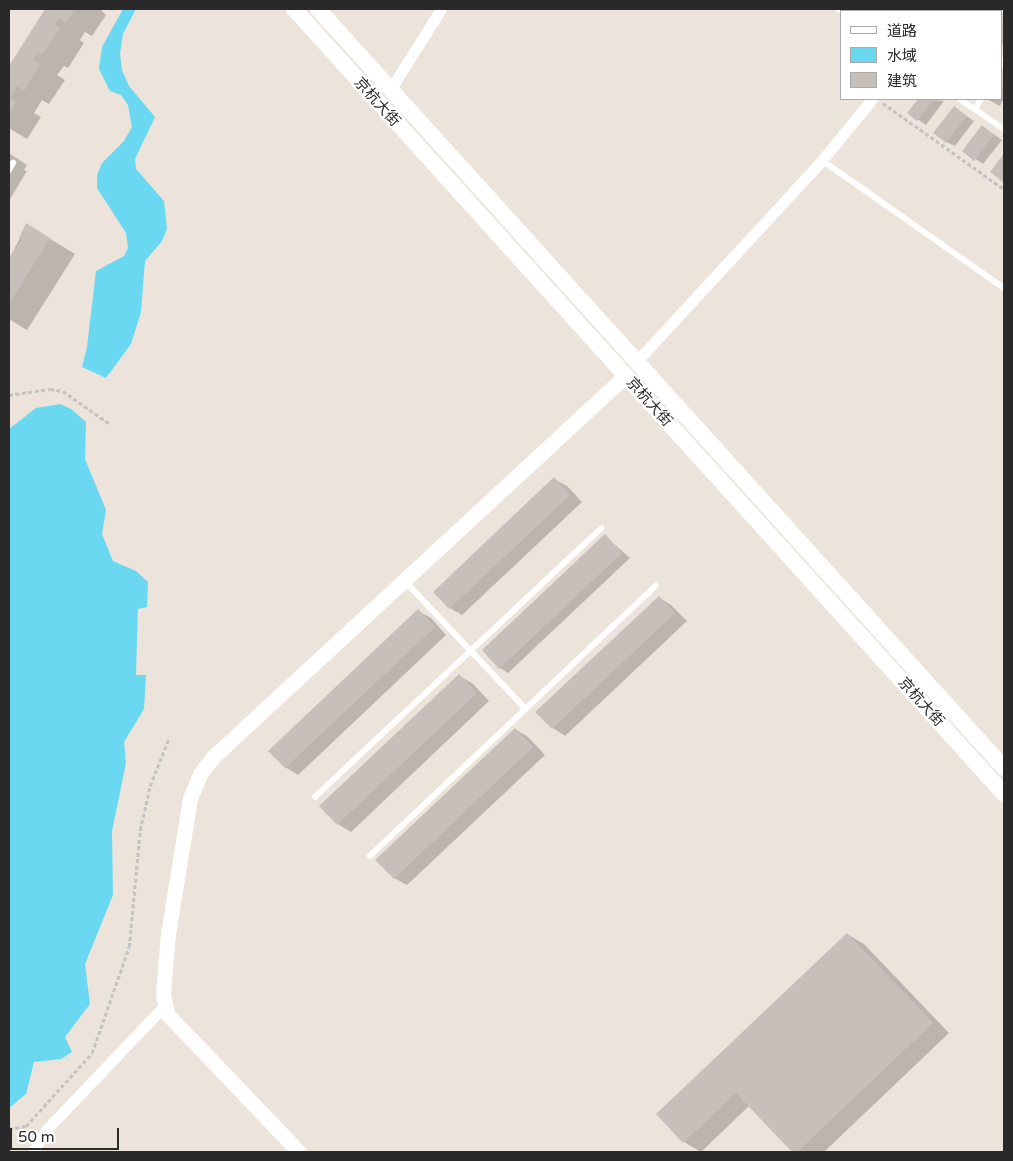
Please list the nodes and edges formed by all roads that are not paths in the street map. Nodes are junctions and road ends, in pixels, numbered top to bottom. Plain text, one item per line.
1 (294, 9) edge
2 (318, 9) edge
3 (441, 9) edge
4 (390, 90) junction
5 (871, 100) edge
6 (962, 100) edge
7 (980, 100) edge
8 (975, 109) junction
9 (1004, 129) edge
10 (822, 160) junction
11 (13, 163) dead end
12 (9, 170) edge
13 (1004, 288) edge
14 (636, 362) junction
15 (625, 376) junction
16 (601, 528) dead end
17 (404, 580) junction
18 (656, 586) dead end
19 (470, 651) junction
20 (526, 709) junction
21 (1004, 768) edge
22 (1004, 794) edge
23 (315, 797) dead end
24 (370, 856) dead end
25 (166, 1004) junction
26 (33, 1152) edge
27 (299, 1152) edge

1 - 15 main road, 京杭大街
2 - 4 main road, 京杭大街
3 - 4 street
4 - 14 main road, 京杭大街
5 - 10 street
6 - 8 lane
7 - 8 lane
8 - 9 lane
10 - 13 lane
10 - 14 street
11 - 12 lane
14 - 21 main road, 京杭大街
15 - 17 street
15 - 22 main road, 京杭大街
16 - 19 lane
17 - 19 lane
17 - 25 street
18 - 20 lane
19 - 20 lane
19 - 23 lane
20 - 24 lane
25 - 26 street
25 - 27 street

